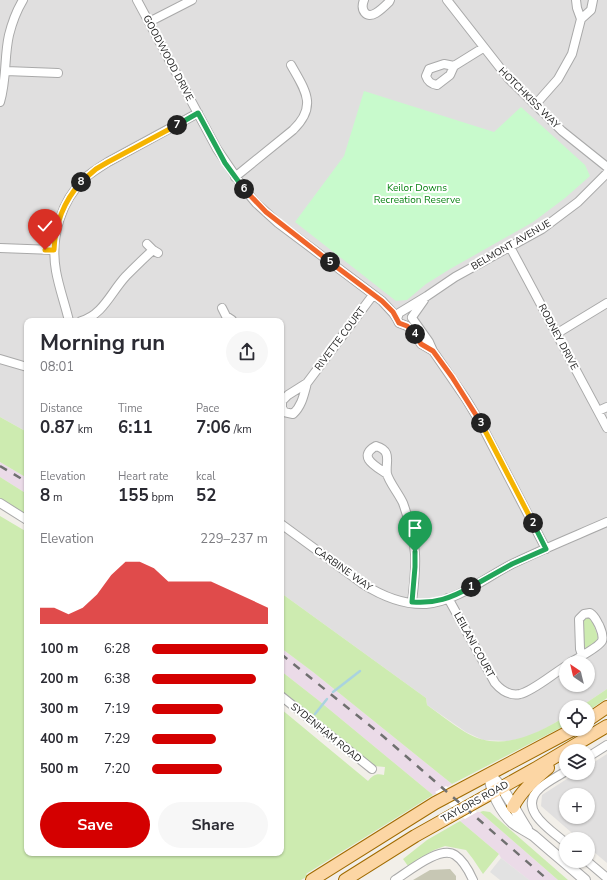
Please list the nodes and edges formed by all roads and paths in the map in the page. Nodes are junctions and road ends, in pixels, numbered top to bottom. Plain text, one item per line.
1 (23, 0) edge
2 (137, 0) edge
3 (192, 0) edge
4 (364, 0) edge
5 (390, 0) edge
6 (447, 0) edge
7 (576, 0) edge
8 (593, 0) edge
9 (580, 19) junction
10 (149, 22) junction
11 (483, 48) junction
12 (291, 65) dead end
13 (454, 66) dead end
14 (6, 71) junction
15 (59, 73) dead end
16 (0, 102) edge
17 (535, 105) junction
18 (198, 113) junction
19 (607, 168) edge
20 (607, 173) edge
21 (235, 177) junction
22 (510, 247) junction
23 (0, 248) edge
24 (152, 249) dead end
25 (54, 250) junction
26 (373, 295) junction
27 (427, 296) junction
28 (382, 301) junction
29 (607, 303) edge
30 (403, 310) junction
31 (68, 318) edge
32 (90, 318) edge
33 (412, 318) junction
34 (397, 319) junction
35 (404, 325) junction
36 (556, 334) junction
37 (433, 351) junction
38 (0, 359) edge
39 (24, 366) edge
40 (307, 383) dead end
41 (607, 407) edge
42 (598, 411) junction
43 (607, 428) edge
44 (387, 474) dead end
45 (0, 503) edge
46 (24, 518) edge
47 (607, 522) edge
48 (284, 526) edge
49 (546, 549) junction
50 (448, 598) junction
51 (412, 602) junction
52 (582, 655) joint
53 (559, 670) edge
54 (284, 698) edge
55 (607, 707) edge
56 (595, 715) edge
57 (607, 726) edge
58 (561, 736) edge
59 (577, 744) edge
60 (607, 745) edge
61 (595, 753) edge
62 (559, 755) edge
63 (559, 758) edge
64 (373, 772) dead end
65 (490, 774) junction
66 (559, 776) edge
67 (497, 790) junction
68 (513, 807) junction
69 (530, 832) junction
70 (559, 837) edge
71 (595, 868) edge
72 (607, 878) edge
73 (312, 880) edge
74 (345, 880) edge
75 (395, 880) edge
76 (473, 880) edge
77 (585, 880) edge

1 - 14 street
2 - 10 street, GOODWOOD DRIVE
3 - 10 street
4 - 5 street
6 - 11 street, HOTCHKISS WAY
7 - 9 street
8 - 9 street
9 - 17 street
10 - 18 street, GOODWOOD DRIVE
11 - 13 street
11 - 17 street, HOTCHKISS WAY
12 - 21 street
14 - 15 street
14 - 16 street
17 - 19 street, HOTCHKISS WAY
18 - 21 street, GOODWOOD DRIVE
18 - 25 street
20 - 22 street, BELMONT AVENUE
21 - 26 street, GOODWOOD DRIVE
22 - 27 street, BELMONT AVENUE
22 - 36 street, RODNEY DRIVE
23 - 25 street
24 - 32 street
25 - 31 street
26 - 28 street, GOODWOOD DRIVE
26 - 40 street, RIVETTE COURT
27 - 30 street, BELMONT AVENUE
27 - 33 street, BELMONT AVENUE
28 - 30 street, GOODWOOD DRIVE
28 - 34 street, GOODWOOD DRIVE
29 - 36 street
30 - 33 street
30 - 34 street
33 - 35 street
33 - 37 street
34 - 35 street
35 - 37 street
36 - 42 street, RODNEY DRIVE
37 - 49 street
38 - 39 street
41 - 42 street
42 - 43 street, RODNEY DRIVE
44 - 51 street
45 - 46 street
47 - 49 street, CARBINE WAY
48 - 51 street, CARBINE WAY
49 - 50 street, CARBINE WAY
50 - 51 street, CARBINE WAY
50 - 53 street, LEILANI COURT
52 - 52 street
54 - 64 street, SYDENHAM ROAD
55 - 56 main road
57 - 59 main road, TAYLORS ROAD
58 - 65 main road, TAYLORS ROAD
60 - 61 street
62 - 67 main road, TAYLORS ROAD
63 - 68 main road
65 - 67 street
65 - 73 main road, TAYLORS ROAD
66 - 70 street
67 - 68 street
67 - 69 street
67 - 74 main road, TAYLORS ROAD
68 - 69 street
69 - 77 street
71 - 72 street
75 - 76 street

